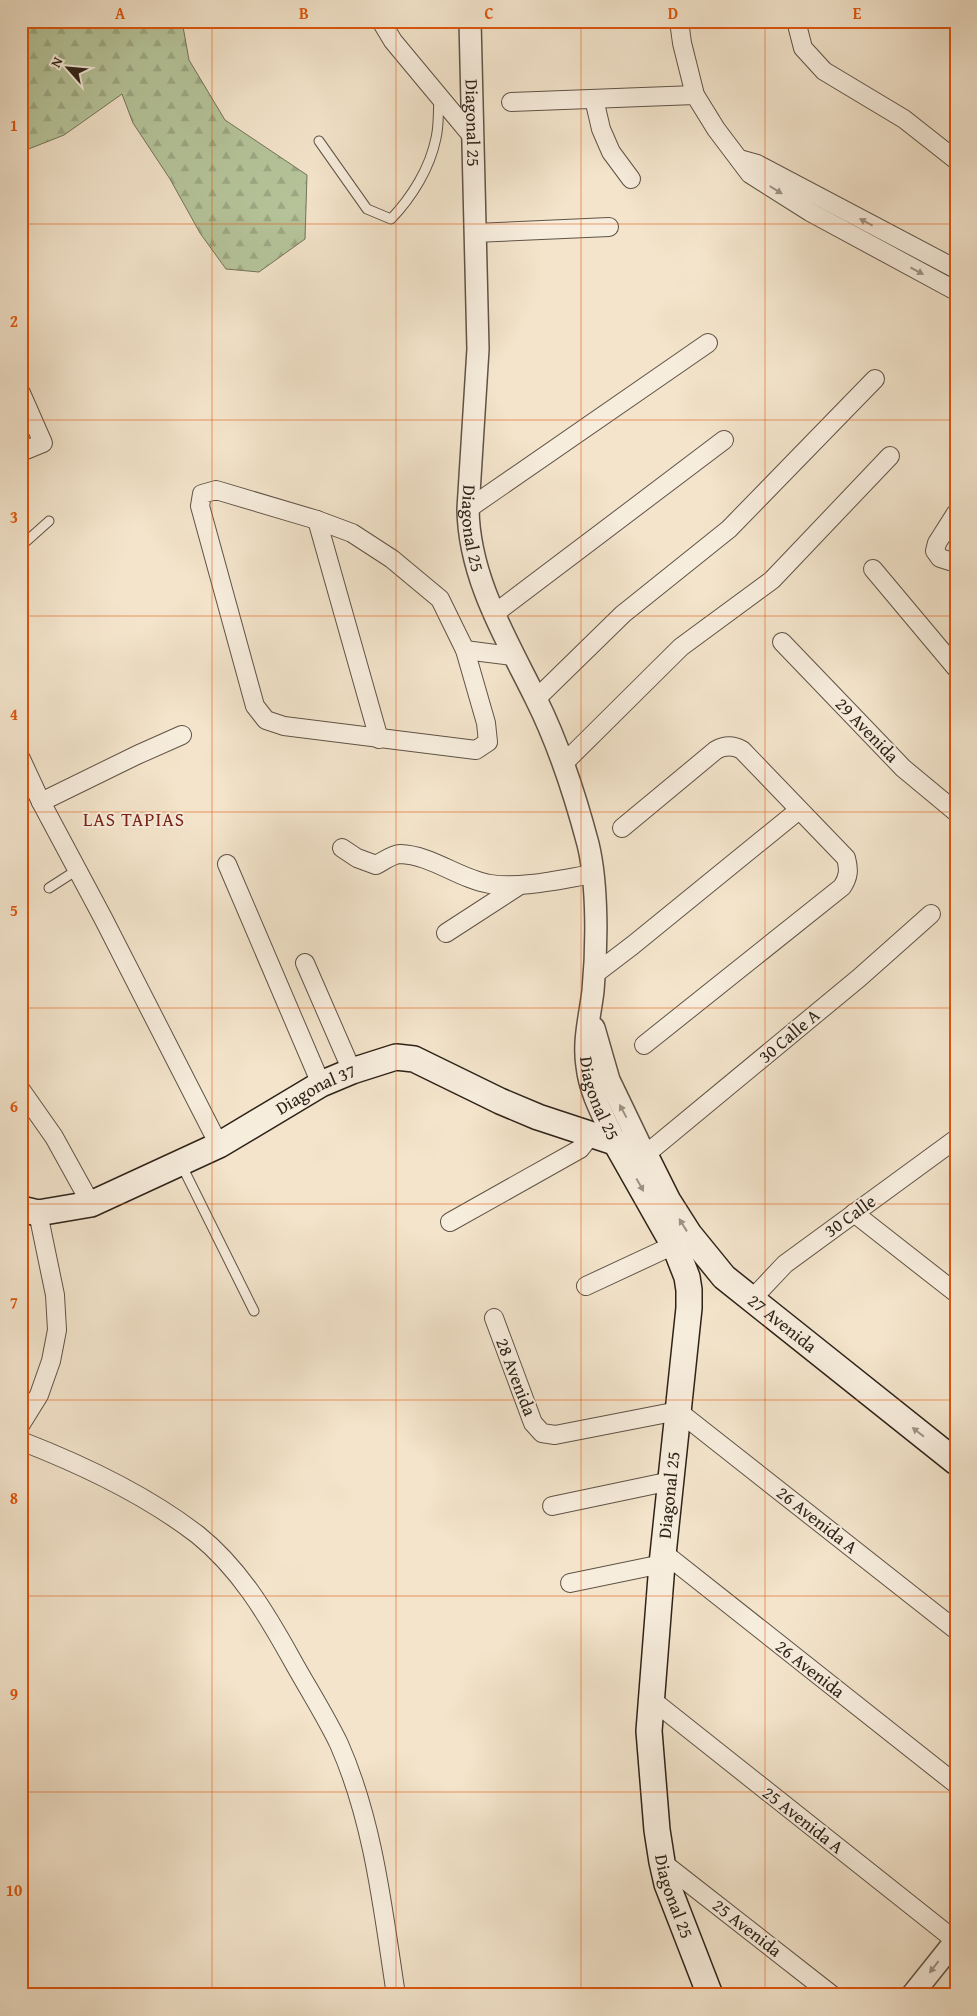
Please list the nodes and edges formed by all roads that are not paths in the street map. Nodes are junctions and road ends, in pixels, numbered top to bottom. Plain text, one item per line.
1 (381, 21) edge
2 (470, 21) edge
3 (679, 21) edge
4 (796, 21) edge
5 (695, 95) junction
6 (439, 97) junction
7 (594, 99) junction
8 (510, 102) dead end
9 (472, 136) junction
10 (319, 141) dead end
11 (740, 159) junction
12 (956, 160) edge
13 (631, 179) dead end
14 (609, 227) dead end
15 (474, 233) junction
16 (956, 269) edge
17 (956, 291) edge
18 (708, 343) dead end
19 (874, 379) dead end
20 (21, 393) edge
21 (724, 440) dead end
22 (21, 452) edge
23 (890, 456) dead end
24 (468, 509) junction
25 (956, 513) edge
26 (317, 520) junction
27 (49, 521) dead end
28 (21, 546) edge
29 (956, 563) edge
30 (873, 569) dead end
31 (494, 614) junction
32 (782, 642) dead end
33 (465, 650) junction
34 (512, 656) junction
35 (956, 668) edge
36 (536, 699) junction
37 (182, 735) dead end
38 (379, 738) junction
39 (21, 759) edge
40 (564, 763) junction
41 (41, 802) junction
42 (799, 810) junction
43 (956, 812) edge
44 (622, 828) dead end
45 (342, 848) dead end
46 (227, 864) dead end
47 (77, 870) junction
48 (593, 874) junction
49 (520, 885) junction
50 (49, 888) dead end
51 (931, 914) dead end
52 (446, 933) dead end
53 (306, 963) dead end
54 (594, 974) junction
55 (591, 1011) junction
56 (644, 1045) dead end
57 (352, 1072) junction
58 (321, 1084) junction
59 (21, 1090) edge
60 (592, 1135) junction
61 (955, 1140) edge
62 (616, 1143) junction
63 (219, 1145) junction
64 (645, 1155) junction
65 (180, 1163) junction
66 (91, 1204) junction
67 (29, 1211) edge
68 (854, 1213) junction
69 (450, 1222) dead end
70 (674, 1245) junction
71 (712, 1264) junction
72 (687, 1277) junction
73 (586, 1286) dead end
74 (956, 1293) edge
75 (751, 1300) junction
76 (254, 1311) dead end
77 (494, 1318) dead end
78 (678, 1410) junction
79 (21, 1424) edge
80 (21, 1441) edge
81 (956, 1462) edge
82 (671, 1481) junction
83 (552, 1506) dead end
84 (663, 1559) junction
85 (570, 1583) dead end
86 (956, 1630) edge
87 (651, 1699) junction
88 (956, 1784) edge
89 (662, 1862) junction
90 (956, 1941) edge
91 (396, 1995) edge
92 (710, 1995) edge
93 (832, 1995) edge
94 (912, 1995) edge

1 - 6 street
2 - 9 street, Diagonal 25
3 - 5 street
4 - 12 street
5 - 7 street
5 - 11 street
6 - 9 street
6 - 10 lane
7 - 8 street
7 - 13 street
9 - 15 street, Diagonal 25
16 -> 11 street
11 -> 17 street
14 - 15 street
15 - 24 street, Diagonal 25
18 - 24 street
19 - 36 street
20 - 22 street
21 - 31 street
23 - 40 street
24 - 31 street, Diagonal 25
25 - 29 street
26 - 33 street
26 - 38 street
26 - 38 street
27 - 28 lane
30 - 35 street
31 - 34 street, Diagonal 25
32 - 43 street, 29 Avenida
33 - 34 street
33 - 38 street
34 - 36 street, Diagonal 25
36 - 40 street, Diagonal 25
37 - 41 street
39 - 41 street
40 - 48 street, Diagonal 25
41 - 47 street
42 - 44 street
42 - 54 street
42 - 56 street
45 - 49 street
46 - 58 street
47 - 50 lane
47 - 63 street
48 - 49 street
48 - 54 street, Diagonal 25
49 - 52 street
51 - 64 street, 30 Calle A
53 - 57 street
54 - 55 street, Diagonal 25
55 - 62 street, Diagonal 25
64 -> 55 street, Diagonal 25
57 - 58 main road, Diagonal 37
57 - 60 main road, Diagonal 37
58 - 63 main road, Diagonal 37
59 - 66 street
60 - 62 main road, Diagonal 37
60 - 69 street
61 - 68 street, 30 Calle
62 - 64 main road, Diagonal 37
62 -> 70 main road, Diagonal 25
63 - 65 main road, Diagonal 37
71 -> 64 main road, 27 Avenida
65 - 66 main road, Diagonal 37
65 - 76 lane
66 - 67 main road, Diagonal 37
67 - 79 street
68 - 74 street
68 - 75 street, 30 Calle
70 - 72 main road, Diagonal 25
70 - 73 street
71 - 72 main road
71 - 75 main road, 27 Avenida
72 - 78 main road, Diagonal 25
81 -> 75 main road, 27 Avenida
77 - 78 street, 28 Avenida
78 - 82 main road, Diagonal 25
78 - 86 street, 26 Avenida A
80 - 91 street
82 - 83 street
82 - 84 main road, Diagonal 25
84 - 85 street
84 - 87 main road, Diagonal 25
84 - 88 street, 26 Avenida
87 - 89 main road, Diagonal 25
87 - 90 street, 25 Avenida A
89 - 92 main road, Diagonal 25
89 - 93 street, 25 Avenida
90 -> 94 street

